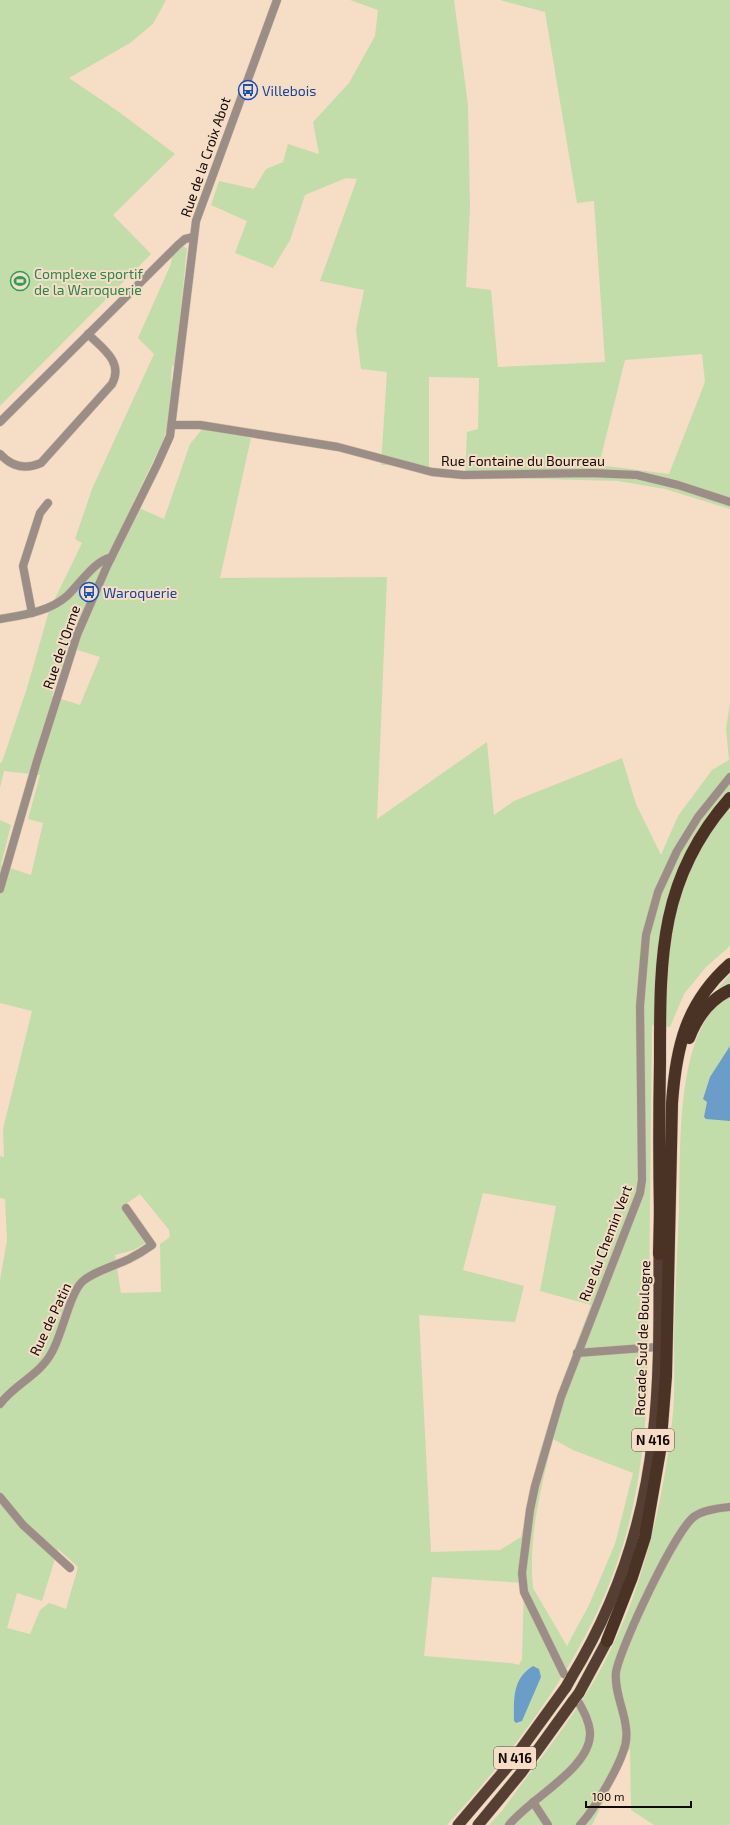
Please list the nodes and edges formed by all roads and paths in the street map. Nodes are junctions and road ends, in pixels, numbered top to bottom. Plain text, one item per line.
1 (277, 0) edge
2 (193, 237) junction
3 (88, 334) junction
4 (0, 422) edge
5 (173, 425) junction
6 (0, 454) edge
7 (730, 502) edge
8 (48, 503) dead end
9 (111, 558) junction
10 (32, 613) junction
11 (0, 619) edge
12 (730, 777) edge
13 (730, 798) edge
14 (0, 889) edge
15 (730, 954) edge
16 (730, 964) edge
17 (730, 990) edge
18 (670, 1188) junction
19 (126, 1208) dead end
20 (660, 1216) junction
21 (659, 1254) joint
22 (657, 1347) junction
23 (577, 1353) junction
24 (0, 1404) edge
25 (0, 1497) edge
26 (730, 1507) edge
27 (70, 1568) dead end
28 (607, 1642) joint
29 (567, 1680) junction
30 (577, 1699) junction
31 (533, 1802) junction
32 (458, 1825) edge
33 (478, 1825) edge
34 (509, 1825) edge
35 (548, 1825) edge
36 (580, 1825) edge

1 - 2 street, Rue de la Croix Abot
2 - 3 street
2 - 5 street, Rue de la Croix Abot
3 - 4 street
3 - 6 street
5 - 7 street, Rue Fontaine du Bourreau
5 - 9 street, Rue de l'Orme
8 - 10 street
9 - 10 street
9 - 14 street, Rue de l'Orme
10 - 11 street
12 - 23 street, Rue du Chemin Vert
13 - 20 highway
15 - 20 highway
16 - 18 highway
17 - 18 highway
18 - 28 highway
19 - 24 street, Rue de Patin
20 - 21 highway
21 - 22 highway, Rocade Sud de Boulogne / N 416
22 - 23 street
22 - 29 highway, Rocade Sud de Boulogne / N 416
23 - 29 street, Rue du Chemin Vert
25 - 27 street
26 - 36 street
28 - 30 highway, N 416
29 - 32 highway, Rocade Sud de Boulogne / N 416
30 - 31 street
30 - 33 highway, N 416
31 - 34 street
31 - 35 street

